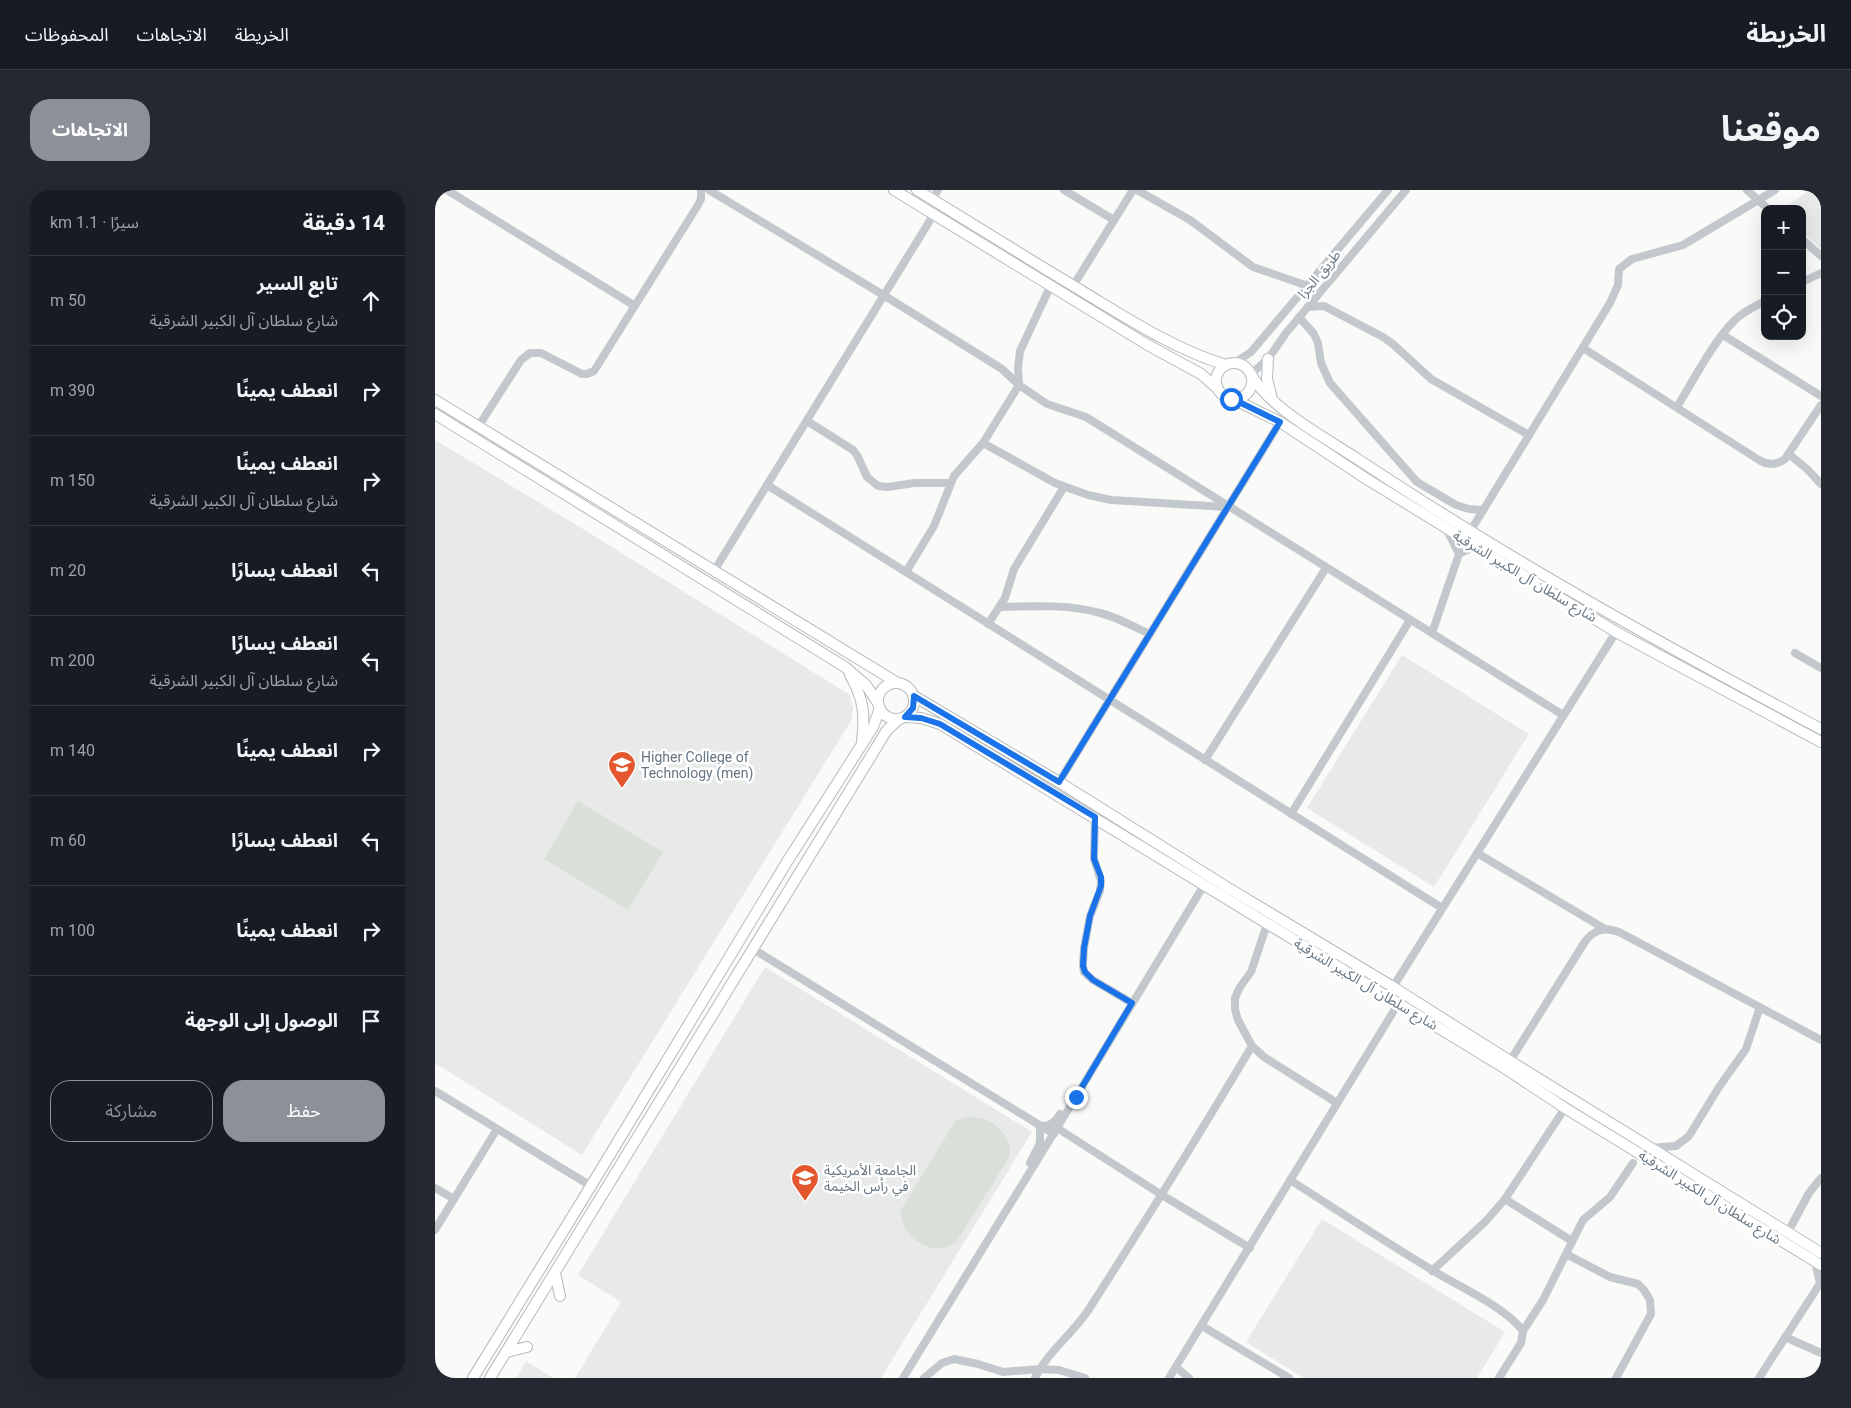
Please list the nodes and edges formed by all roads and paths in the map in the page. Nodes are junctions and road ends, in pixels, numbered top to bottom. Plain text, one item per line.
1 (447, 190) edge
2 (701, 190) edge
3 (709, 190) edge
4 (894, 190) edge
5 (917, 190) edge
6 (938, 190) edge
7 (1064, 190) edge
8 (1133, 190) edge
9 (1137, 190) edge
10 (1388, 190) edge
11 (1396, 190) edge
12 (1406, 190) edge
13 (1747, 190) edge
14 (1775, 190) edge
15 (932, 200) junction
16 (1759, 200) junction
17 (1764, 205) edge
18 (934, 214) junction
19 (1114, 220) junction
20 (1806, 243) edge
21 (1821, 256) edge
22 (1821, 273) edge
23 (1806, 280) edge
24 (1051, 285) junction
25 (1073, 286) junction
26 (1308, 286) junction
27 (1321, 292) junction
28 (885, 296) junction
29 (1761, 303) edge
30 (635, 306) junction
31 (1324, 306) junction
32 (1308, 307) junction
33 (1299, 317) junction
34 (1723, 335) junction
35 (1583, 348) junction
36 (1267, 359) junction
37 (1230, 364) junction
38 (1251, 374) junction
39 (1019, 385) junction
40 (1218, 390) junction
41 (1821, 396) edge
42 (435, 400) edge
43 (1235, 400) junction
44 (1273, 403) junction
45 (1821, 405) edge
46 (1677, 407) junction
47 (435, 414) edge
48 (807, 421) junction
49 (1280, 422) junction
50 (478, 427) junction
51 (1529, 435) junction
52 (983, 443) junction
53 (1789, 454) junction
54 (949, 483) junction
55 (1821, 484) edge
56 (767, 485) junction
57 (1064, 487) junction
58 (1228, 507) junction
59 (1483, 510) junction
60 (1446, 528) junction
61 (1471, 530) junction
62 (1476, 546) junction
63 (1459, 554) junction
64 (1326, 568) junction
65 (714, 571) junction
66 (906, 572) junction
67 (1000, 607) junction
68 (1410, 620) junction
69 (988, 624) junction
70 (1616, 632) junction
71 (1432, 633) junction
72 (1150, 634) junction
73 (1795, 652) dead end
74 (845, 668) junction
75 (1821, 668) edge
76 (896, 682) junction
77 (914, 696) junction
78 (1109, 700) junction
79 (879, 706) junction
80 (1563, 715) junction
81 (902, 718) junction
82 (1821, 729) edge
83 (1821, 742) edge
84 (862, 743) junction
85 (1205, 760) junction
86 (1059, 782) junction
87 (1291, 814) junction
88 (1095, 817) junction
89 (1477, 853) junction
90 (1204, 885) junction
91 (1442, 908) junction
92 (1267, 924) junction
93 (1605, 929) junction
94 (753, 949) junction
95 (1393, 986) junction
96 (1132, 1003) junction
97 (1398, 1004) junction
98 (1760, 1007) junction
99 (1821, 1040) edge
100 (1251, 1046) junction
101 (1510, 1061) junction
102 (435, 1091) edge
103 (1076, 1097) junction
104 (1337, 1103) junction
105 (1565, 1108) junction
106 (1040, 1126) junction
107 (497, 1129) junction
108 (1055, 1131) junction
109 (1651, 1148) junction
110 (1633, 1163) dead end
111 (1821, 1178) edge
112 (1291, 1180) junction
113 (1024, 1182) junction
114 (591, 1186) junction
115 (435, 1188) edge
116 (1162, 1195) junction
117 (453, 1199) junction
118 (1505, 1199) junction
119 (435, 1230) edge
120 (1788, 1232) junction
121 (1572, 1241) junction
122 (1250, 1248) junction
123 (1566, 1254) junction
124 (1819, 1260) edge
125 (1432, 1271) junction
126 (555, 1273) junction
127 (1820, 1282) edge
128 (560, 1296) dead end
129 (1202, 1326) junction
130 (1523, 1331) junction
131 (1785, 1337) junction
132 (527, 1347) dead end
133 (506, 1352) junction
134 (1821, 1353) edge
135 (1176, 1367) junction
136 (1039, 1369) junction
137 (473, 1378) edge
138 (490, 1378) edge
139 (903, 1378) edge
140 (923, 1378) edge
141 (1035, 1378) edge
142 (1085, 1378) edge
143 (1169, 1378) edge
144 (1189, 1378) edge
145 (1289, 1378) edge
146 (1499, 1378) edge
147 (1616, 1378) edge
148 (1759, 1378) edge

1 - 30 street
2 - 30 street
3 - 28 street
4 - 18 main road
5 - 15 main road
6 - 15 street
7 - 19 street
8 - 19 street
9 - 26 street
10 - 26 street, طريق الجزا
11 - 12 street
12 - 27 street, طريق الجزا
13 - 16 street
14 - 16 street
15 - 25 main road
16 - 17 street
16 - 35 street
18 - 24 main road
18 - 28 street
19 - 25 street
20 - 21 street
22 - 23 street
24 - 39 street
24 - 40 main road
25 - 37 main road
26 - 37 street, طريق الجزا
27 - 31 street
27 - 32 street, طريق الجزا
28 - 39 street
28 - 48 street
29 - 34 street
30 - 50 street
31 - 32 street
31 - 51 street
32 - 33 street, طريق الجزا
33 - 36 street, طريق الجزا
33 - 59 street
34 - 41 street
34 - 46 street
35 - 46 street
35 - 51 street
36 - 38 street, طريق الجزا
36 - 44 main road
37 - 38 main road
37 - 40 main road
38 - 43 main road
38 - 44 main road, شارع سلطان آل الكبير الشرقية
39 - 52 street
39 - 58 street
40 - 43 main road
42 - 50 main road
43 - 49 main road, شارع سلطان آل الكبير الشرقية
44 - 61 main road, شارع سلطان آل الكبير الشرقية
45 - 53 street
46 - 53 street
47 - 74 main road
48 - 54 street
48 - 56 street
49 - 58 street
49 - 60 main road, شارع سلطان آل الكبير الشرقية
50 - 65 main road
51 - 59 street
52 - 54 street
52 - 57 street
53 - 55 street
54 - 66 street
56 - 65 street
56 - 66 street
57 - 58 street
57 - 67 street
58 - 64 street
58 - 72 street
59 - 61 street
60 - 62 main road, شارع سلطان آل الكبير الشرقية
60 - 63 street
61 - 82 main road, شارع سلطان آل الكبير الشرقية
62 - 63 street
62 - 70 main road, شارع سلطان آل الكبير الشرقية
63 - 71 street
64 - 68 street
64 - 85 street
65 - 76 main road
66 - 69 street
67 - 69 street
67 - 72 street
68 - 71 street
68 - 87 street
69 - 78 street
70 - 80 street
70 - 83 main road, شارع سلطان آل الكبير الشرقية
71 - 80 street
72 - 78 street
73 - 75 street
74 - 79 main road
74 - 84 main road
76 - 77 main road
76 - 79 main road
77 - 81 main road
77 - 86 main road, شارع سلطان آل الكبير الشرقية
78 - 85 street
78 - 86 street
79 - 81 main road
79 - 84 main road
80 - 89 street
81 - 88 main road, شارع سلطان آل الكبير الشرقية
81 - 94 main road
84 - 114 main road
85 - 87 street
86 - 95 main road, شارع سلطان آل الكبير الشرقية
87 - 91 street
88 - 90 main road, شارع سلطان آل الكبير الشرقية
88 - 96 street
89 - 91 street
89 - 93 street
90 - 92 main road, شارع سلطان آل الكبير الشرقية
90 - 96 street
91 - 95 street
92 - 97 main road, شارع سلطان آل الكبير الشرقية
92 - 100 street
93 - 98 street
93 - 101 street
94 - 106 street
94 - 126 main road
95 - 101 main road, شارع سلطان آل الكبير الشرقية
96 - 103 street
97 - 104 street
97 - 105 main road, شارع سلطان آل الكبير الشرقية
98 - 99 street
98 - 109 street
100 - 104 street
100 - 116 street
101 - 109 main road, شارع سلطان آل الكبير الشرقية
102 - 107 street
103 - 106 street
103 - 108 street
104 - 112 street
105 - 118 street
105 - 124 main road, شارع سلطان آل الكبير الشرقية
106 - 108 street
106 - 113 street
107 - 114 street
107 - 117 street
108 - 113 street
108 - 116 street
109 - 120 main road, شارع سلطان آل الكبير الشرقية
110 - 121 street
111 - 120 street
112 - 122 street
112 - 125 street
113 - 139 street
114 - 137 main road
115 - 117 street
116 - 122 street
116 - 136 street
117 - 119 street
118 - 121 street
118 - 125 street
120 - 124 main road, شارع سلطان آل الكبير الشرقية
121 - 123 street
122 - 129 street
123 - 130 street
123 - 147 street
124 - 127 street
125 - 130 street
126 - 128 main road
126 - 133 main road
127 - 131 street
129 - 135 street
129 - 145 street
130 - 146 street
131 - 134 street
131 - 148 street
132 - 133 main road
133 - 138 main road
135 - 143 street
135 - 144 street
136 - 140 street
136 - 141 street
136 - 142 street

